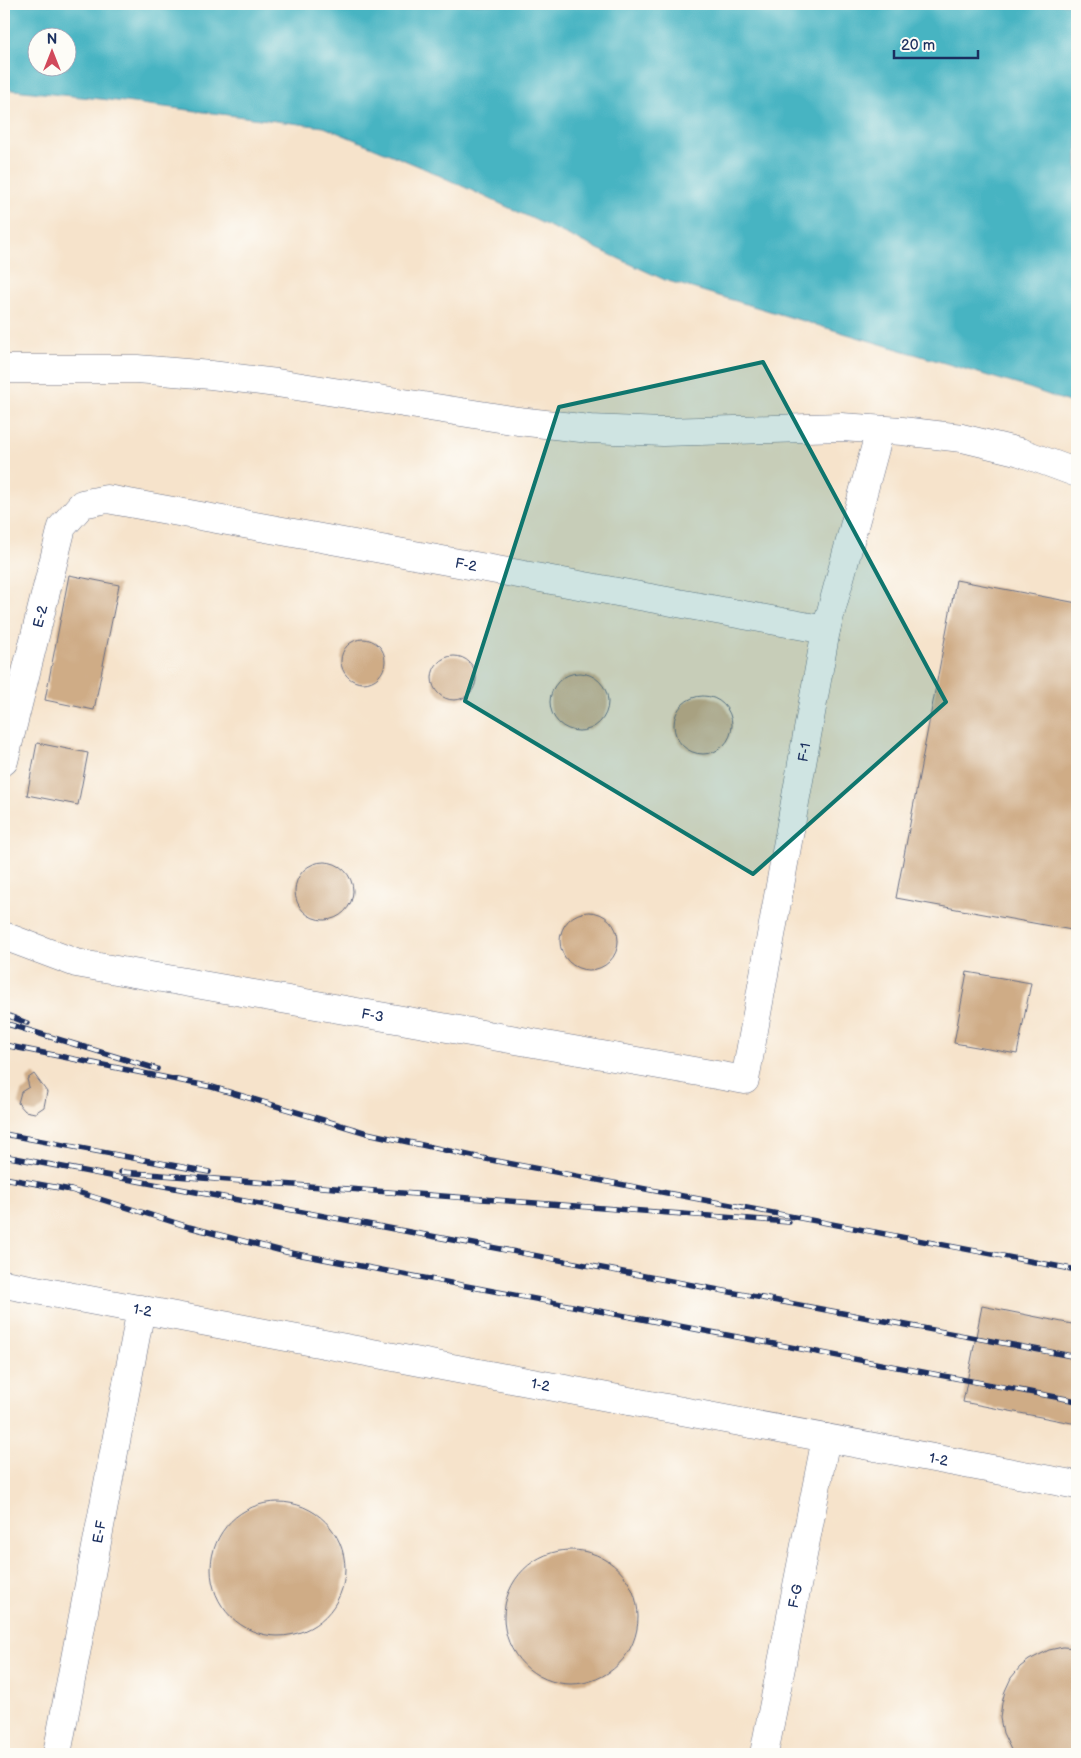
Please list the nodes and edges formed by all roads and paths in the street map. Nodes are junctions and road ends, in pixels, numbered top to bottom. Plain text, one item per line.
1 (4, 369) edge
2 (880, 430) junction
3 (1077, 473) edge
4 (107, 499) joint
5 (826, 630) junction
6 (4, 761) edge
7 (4, 936) edge
8 (745, 1080) joint
9 (4, 1284) edge
10 (140, 1309) junction
11 (826, 1438) junction
12 (1077, 1486) edge
13 (57, 1754) edge
14 (764, 1754) edge

1 - 2 lane
2 - 3 lane
2 - 5 lane, F-1
4 - 5 lane, F-2
4 - 6 lane, E-2
5 - 8 lane, F-1
7 - 8 lane, F-3
9 - 10 lane, 1-2
10 - 11 lane, 1-2
10 - 13 lane, E-F
11 - 12 lane, 1-2
11 - 14 lane, F-G

